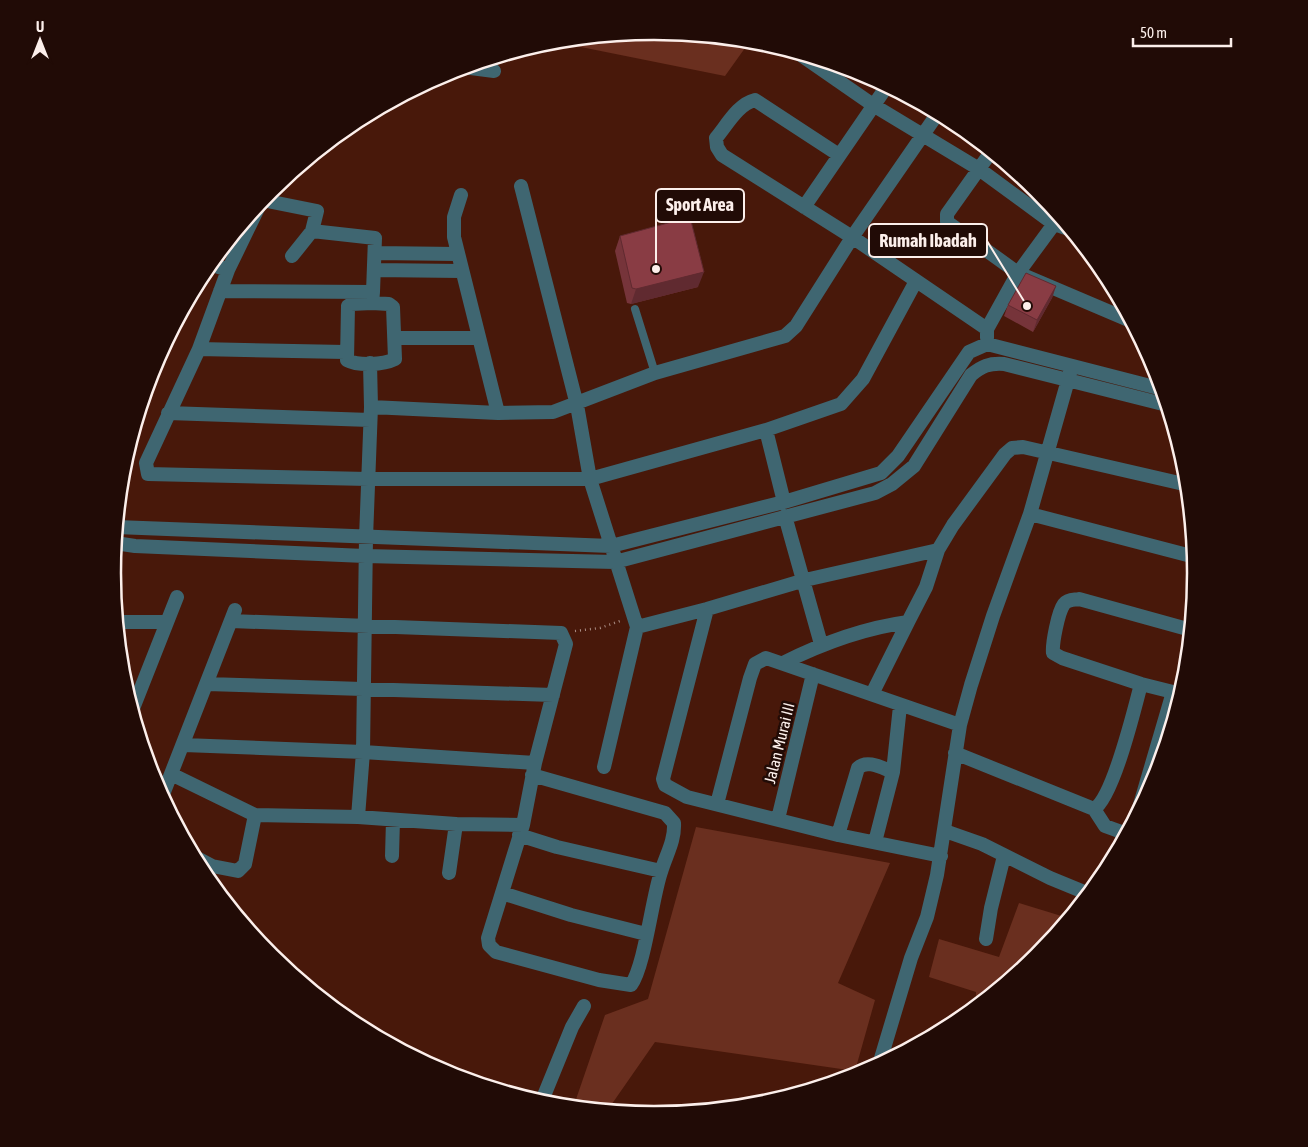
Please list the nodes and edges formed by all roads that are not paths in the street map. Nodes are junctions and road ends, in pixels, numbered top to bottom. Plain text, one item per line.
1 (480, 69) edge
2 (494, 71) dead end
3 (831, 71) edge
4 (882, 92) edge
5 (873, 105) junction
6 (934, 119) edge
7 (922, 136) junction
8 (839, 155) junction
9 (988, 157) edge
10 (979, 169) junction
11 (521, 186) dead end
12 (461, 195) dead end
13 (272, 202) edge
14 (804, 207) junction
15 (1054, 224) junction
16 (1058, 225) edge
17 (249, 227) edge
18 (312, 231) junction
19 (852, 237) junction
20 (375, 254) junction
21 (457, 254) junction
22 (292, 256) dead end
23 (218, 267) edge
24 (228, 270) junction
25 (374, 270) junction
26 (461, 271) junction
27 (1018, 273) junction
28 (916, 281) junction
29 (220, 291) junction
30 (372, 297) junction
31 (635, 309) dead end
32 (1121, 317) edge
33 (987, 329) junction
34 (395, 338) junction
35 (478, 338) junction
36 (986, 344) junction
37 (199, 349) junction
38 (345, 352) junction
39 (370, 363) junction
40 (1072, 365) junction
41 (655, 373) junction
42 (1067, 381) junction
43 (1153, 387) edge
44 (1159, 403) edge
45 (577, 405) junction
46 (168, 413) junction
47 (370, 413) junction
48 (498, 414) junction
49 (766, 430) junction
50 (1049, 453) junction
51 (368, 479) junction
52 (590, 480) junction
53 (1179, 483) edge
54 (812, 493) junction
55 (784, 502) junction
56 (818, 507) junction
57 (1030, 514) junction
58 (785, 516) junction
59 (123, 527) edge
60 (366, 538) junction
61 (122, 544) edge
62 (611, 546) junction
63 (938, 550) junction
64 (1187, 554) edge
65 (365, 556) junction
66 (615, 562) junction
67 (805, 580) junction
68 (177, 597) dead end
69 (707, 609) junction
70 (635, 620) junction
71 (123, 622) edge
72 (167, 622) junction
73 (908, 622) junction
74 (365, 626) junction
75 (1184, 628) edge
76 (821, 644) junction
77 (783, 663) junction
78 (813, 674) junction
79 (207, 684) junction
80 (1141, 684) junction
81 (364, 690) junction
82 (1174, 692) edge
83 (872, 694) junction
84 (553, 695) junction
85 (136, 700) edge
86 (900, 706) junction
87 (960, 726) junction
88 (184, 745) junction
89 (363, 752) junction
90 (955, 753) junction
91 (604, 767) dead end
92 (533, 769) junction
93 (893, 772) junction
94 (171, 774) junction
95 (166, 788) edge
96 (717, 804) junction
97 (1094, 809) junction
98 (255, 815) junction
99 (358, 817) junction
100 (778, 819) junction
101 (393, 820) junction
102 (456, 824) junction
103 (521, 830) junction
104 (945, 832) junction
105 (1120, 832) edge
106 (838, 835) junction
107 (875, 842) junction
108 (392, 856) dead end
109 (941, 856) junction
110 (1004, 856) junction
111 (206, 863) edge
112 (661, 871) junction
113 (449, 872) dead end
114 (1082, 891) edge
115 (502, 893) junction
116 (646, 934) junction
117 (986, 939) dead end
118 (584, 1006) dead end
119 (882, 1056) edge
120 (544, 1096) edge

1 - 2 street
3 - 5 street
4 - 5 street
5 - 7 street
5 - 8 street
6 - 7 street
7 - 10 street
7 - 19 street
8 - 14 street
8 - 14 street
9 - 10 street
10 - 15 street
10 - 27 street
11 - 45 street
12 - 21 street
13 - 18 street
14 - 19 street
15 - 16 street
15 - 27 street
17 - 24 street
18 - 20 street
18 - 22 street
19 - 28 street
19 - 41 street
20 - 21 street
20 - 25 street
21 - 26 street
23 - 24 street
24 - 29 street
25 - 26 street
25 - 30 street
26 - 35 street
27 - 32 street
27 - 33 street
28 - 33 street
28 - 49 street
29 - 30 street
29 - 37 street
30 - 34 street
30 - 38 street
31 - 41 lane
33 - 36 street
34 - 35 street
34 - 39 street
35 - 48 street
36 - 40 street
36 - 54 street
37 - 38 street
37 - 46 street
38 - 39 street
39 - 47 street
40 - 42 street
40 - 43 street
41 - 45 street
42 - 44 street
42 - 50 street
42 - 56 street
45 - 48 street
45 - 52 street
46 - 47 street
46 - 51 street
47 - 48 street
47 - 51 street
49 - 52 street
49 - 55 street
50 - 53 street
50 - 57 street
50 - 63 street
51 - 52 street
51 - 60 street
52 - 62 street
54 - 55 street
54 - 56 street
55 - 62 street
56 - 58 street
57 - 64 street
57 - 87 street
58 - 66 street
58 - 67 street
59 - 60 street
60 - 62 street
60 - 65 street
61 - 65 street
62 - 66 street
63 - 67 street
63 - 73 street
65 - 66 street
65 - 74 street
66 - 70 street
67 - 69 street
67 - 76 street
68 - 72 street
69 - 70 street
69 - 96 street
70 - 91 street
71 - 72 street
72 - 85 street
73 - 76 street
73 - 83 street
74 - 79 street
74 - 81 street
74 - 84 street
75 - 80 street
76 - 77 street
77 - 78 street
77 - 96 street
78 - 83 street
78 - 100 street, Jalan Murai III
79 - 81 street
79 - 88 street
80 - 82 street
80 - 97 street
81 - 84 street
81 - 89 street
83 - 86 street
84 - 92 street
86 - 87 street
86 - 93 street
87 - 90 street
88 - 89 street
88 - 94 street
89 - 92 street
89 - 99 street
90 - 97 street
90 - 104 street
92 - 103 street
92 - 112 street
93 - 106 street
93 - 107 street
94 - 95 street
94 - 98 street
96 - 100 street
97 - 105 street
98 - 99 street
98 - 111 street
99 - 101 street
100 - 106 street
101 - 102 street
101 - 108 street
102 - 103 street
102 - 113 street
103 - 112 street
103 - 115 street
104 - 109 street
104 - 110 street
106 - 107 street
107 - 109 street
109 - 119 street
110 - 114 street
110 - 117 street
112 - 116 street
115 - 116 street
115 - 116 street
118 - 120 street

